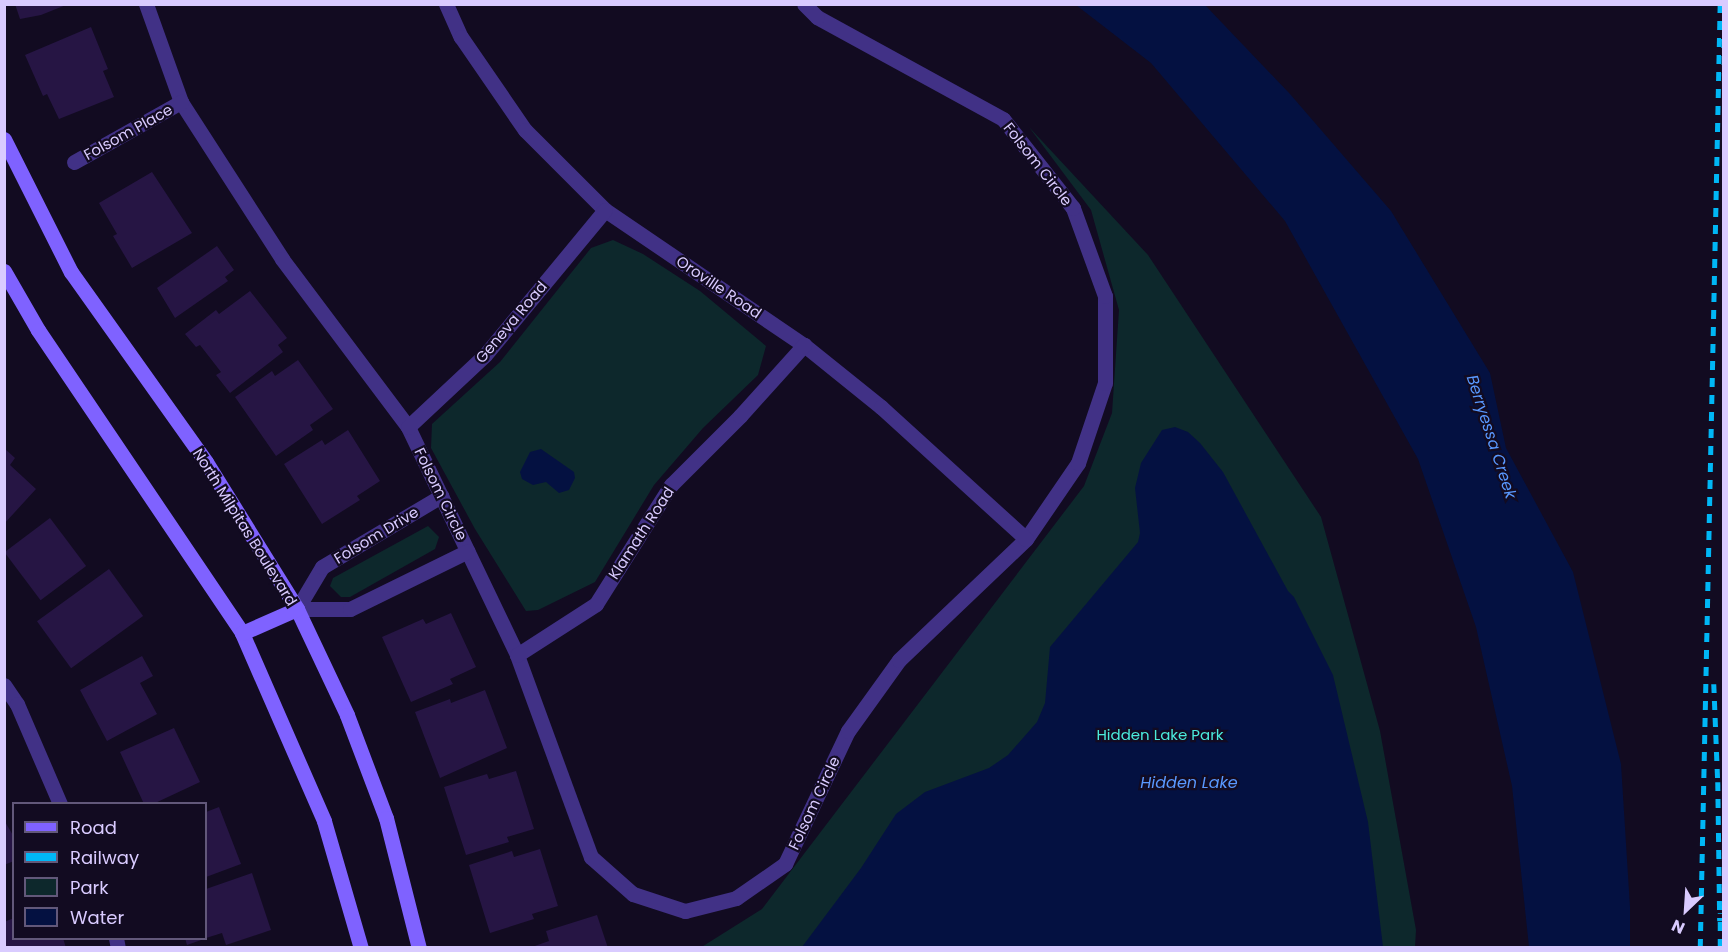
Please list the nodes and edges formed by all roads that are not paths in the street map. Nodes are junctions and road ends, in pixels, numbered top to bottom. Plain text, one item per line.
1 (146, 4) edge
2 (446, 4) edge
3 (804, 4) edge
4 (181, 102) junction
5 (4, 139) edge
6 (74, 162) dead end
7 (605, 210) junction
8 (4, 271) edge
9 (804, 345) junction
10 (408, 427) junction
11 (441, 496) junction
12 (1026, 539) junction
13 (468, 551) junction
14 (297, 609) junction
15 (242, 633) junction
16 (516, 655) junction
17 (4, 685) edge
18 (59, 802) edge
19 (361, 948) edge
20 (419, 948) edge

1 - 4 street, Folsom Circle
2 - 7 street, Oroville Road
3 - 12 street, Folsom Circle
4 - 6 street, Folsom Place
4 - 10 street, Folsom Circle
5 - 14 main road, North Milpitas Boulevard
7 - 9 street, Oroville Road
7 - 10 street, Geneva Road
8 - 15 main road
9 - 12 street, Oroville Road
9 - 16 street, Klamath Road
10 - 11 street, Folsom Circle
11 - 13 street, Folsom Circle
11 - 14 street, Folsom Drive
12 - 16 street, Folsom Circle
13 - 14 street
13 - 16 street, Folsom Circle
14 - 15 main road
14 - 20 main road, North Milpitas Boulevard
15 - 19 main road
17 - 18 street

